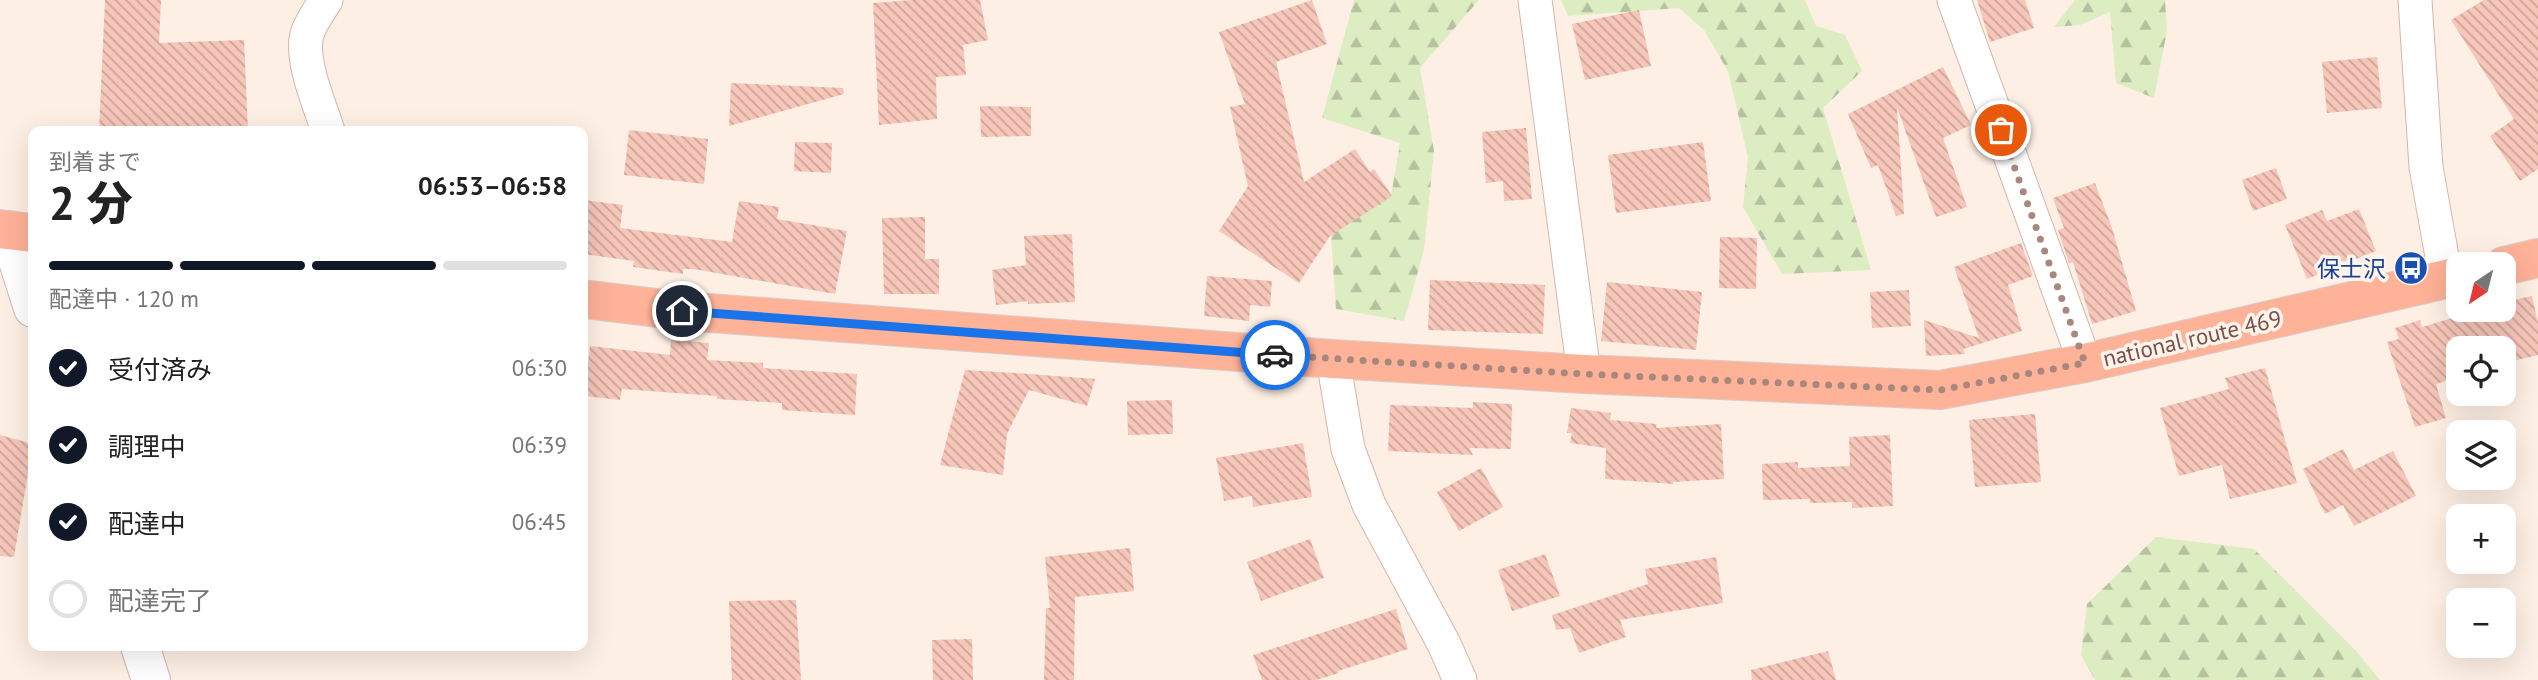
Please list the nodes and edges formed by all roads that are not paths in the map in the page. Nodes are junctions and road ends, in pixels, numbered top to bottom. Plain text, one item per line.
1 (326, 0) edge
2 (1535, 0) edge
3 (1954, 0) edge
4 (2415, 0) edge
5 (326, 126) edge
6 (14, 231) edge
7 (2447, 252) edge
8 (2446, 280) edge
9 (28, 288) edge
10 (588, 300) edge
11 (1333, 359) junction
12 (2085, 363) junction
13 (1584, 374) junction
14 (142, 651) edge
15 (151, 680) edge
16 (1460, 680) edge

1 - 5 street
2 - 13 street
3 - 12 street
4 - 7 street
6 - 9 street
8 - 12 highway, national route 469
10 - 11 highway, national route 469
11 - 13 highway, national route 469
11 - 16 street
12 - 13 highway, national route 469
14 - 15 street

